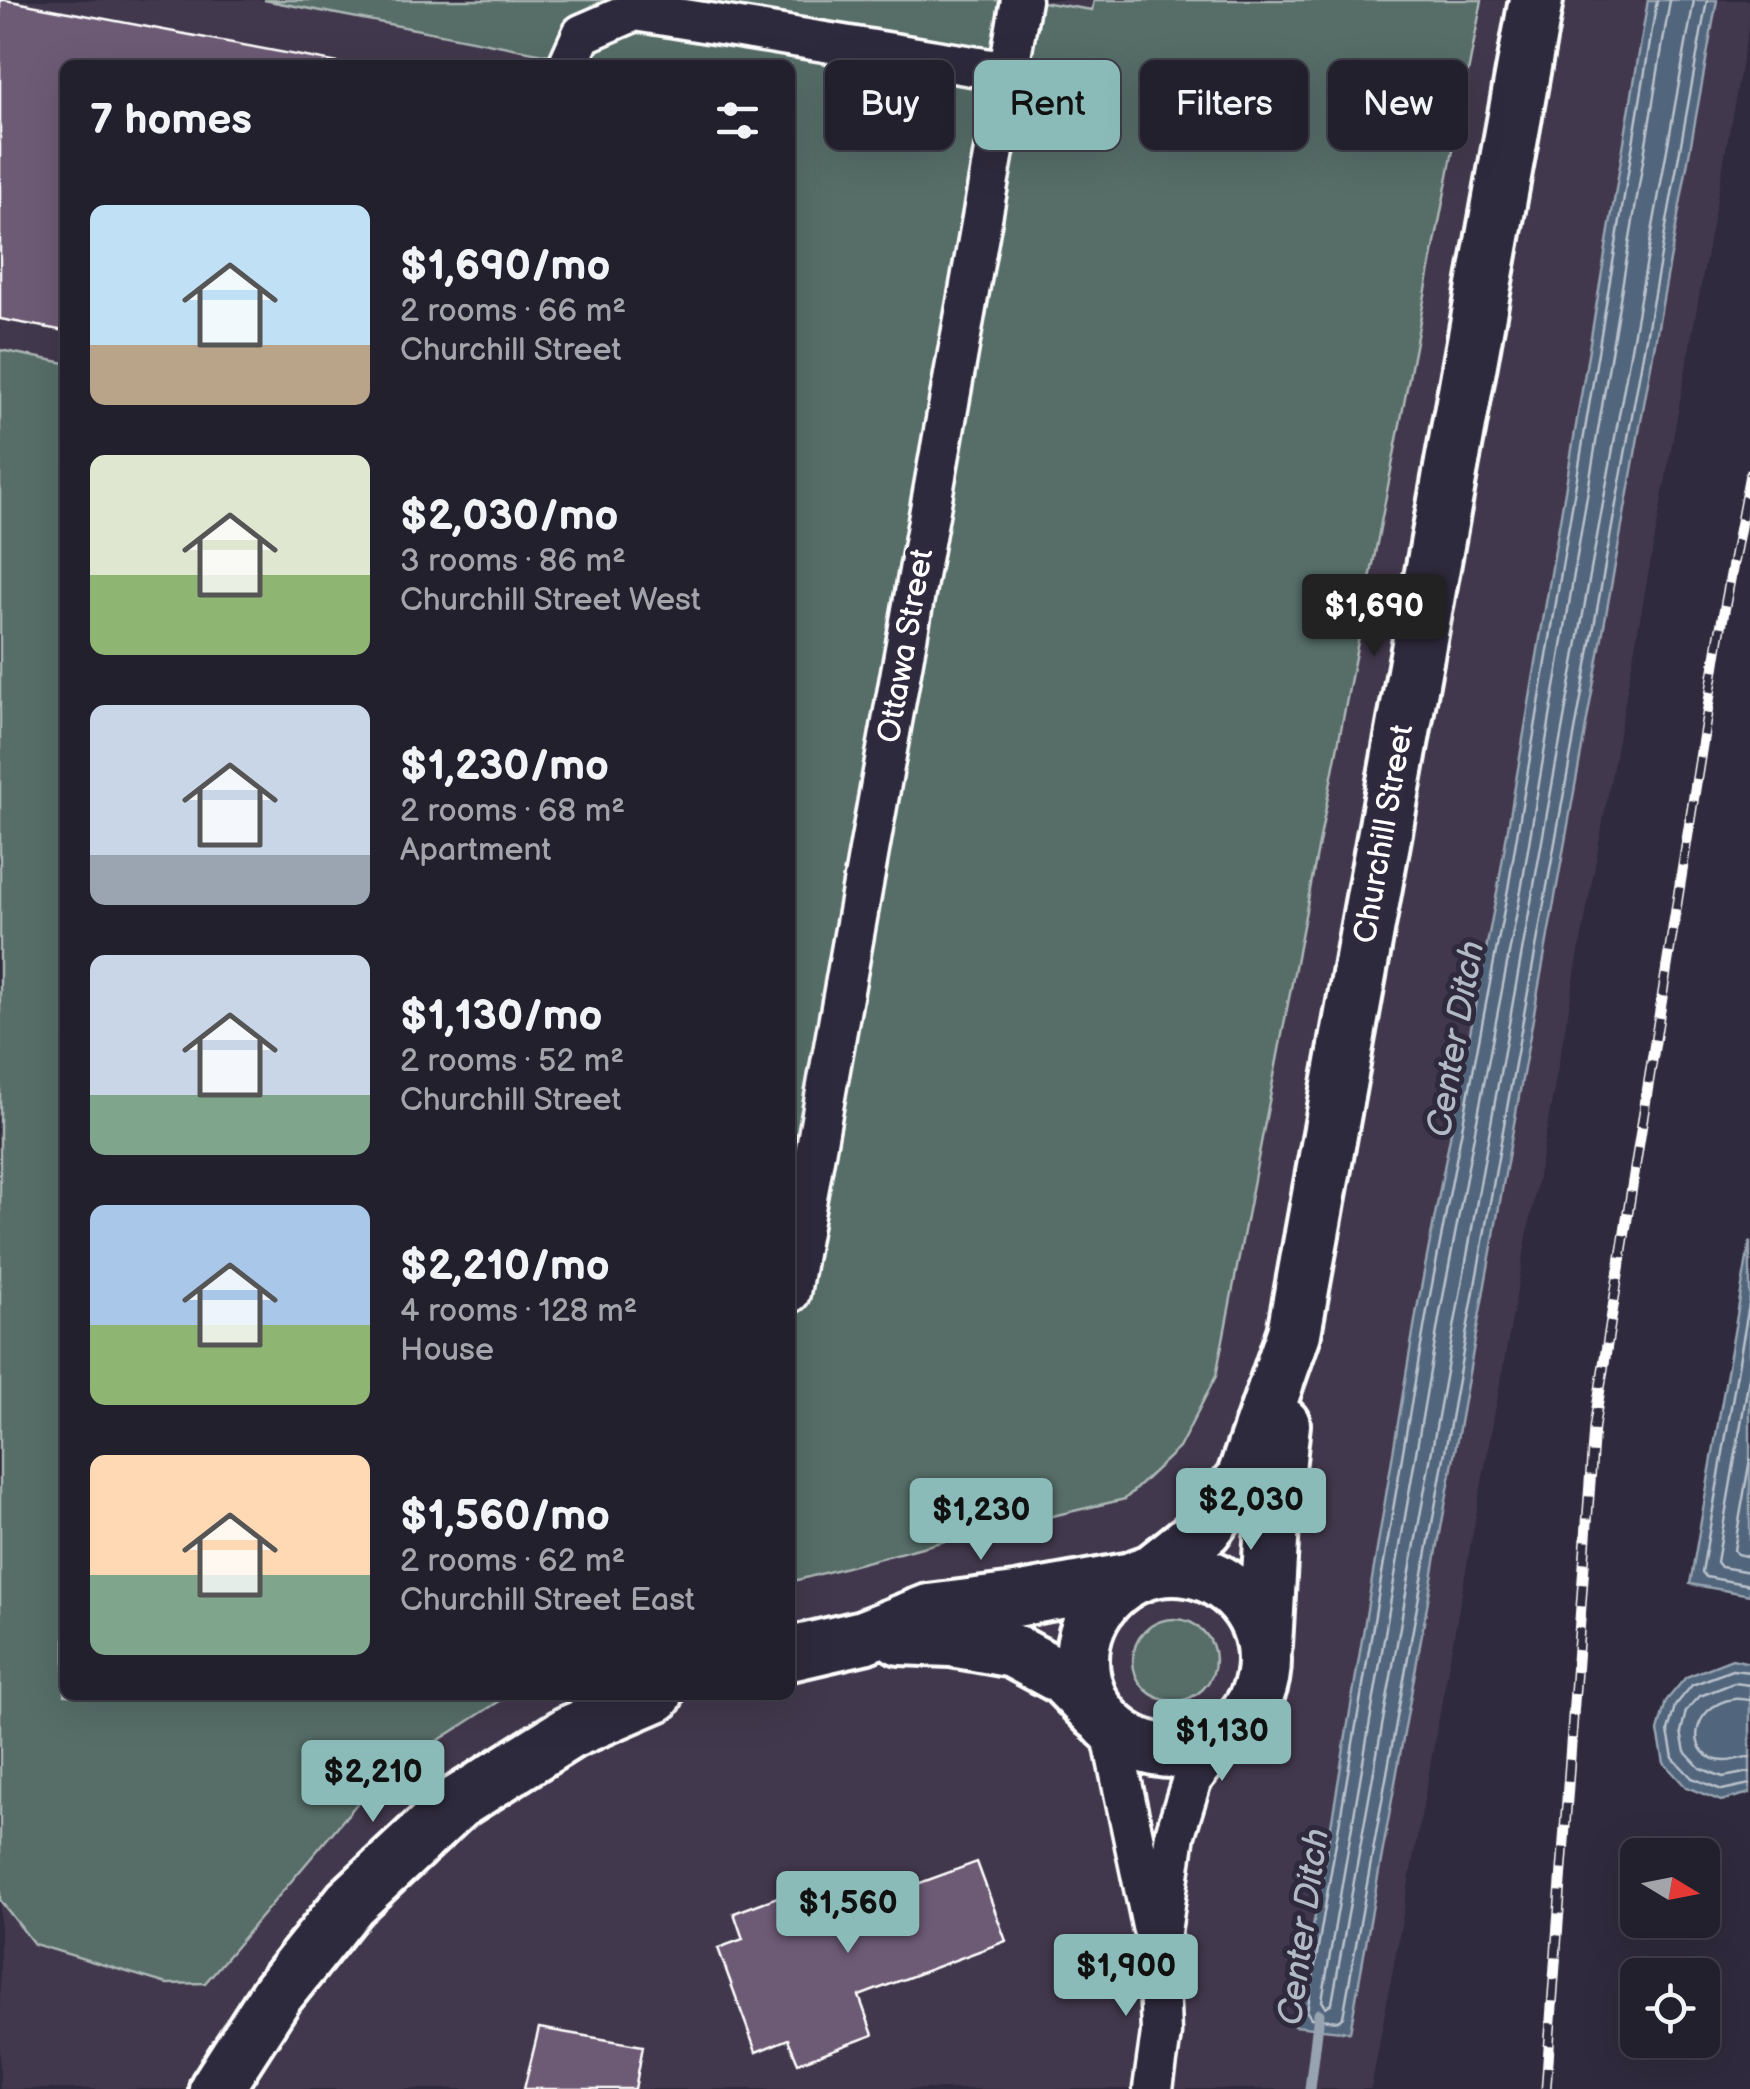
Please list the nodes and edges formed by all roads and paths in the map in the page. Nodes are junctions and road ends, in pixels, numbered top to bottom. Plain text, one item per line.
1 (1022, 0) edge
2 (1536, 0) edge
3 (570, 60) edge
4 (1010, 60) edge
5 (974, 66) edge
6 (994, 150) edge
7 (795, 1265) edge
8 (1294, 1333) junction
9 (1140, 1575) junction
10 (863, 1638) junction
11 (1264, 1650) junction
12 (795, 1653) edge
13 (644, 1700) edge
14 (1105, 1721) junction
15 (1232, 1730) junction
16 (1158, 1952) junction
17 (216, 2089) edge
18 (1152, 2089) edge

1 - 4 street, Ottawa Street
2 - 8 street, Churchill Street
3 - 5 street
6 - 7 street, Ottawa Street
8 - 9 street, Churchill Street
8 - 11 street
9 - 10 street
9 - 11 street
9 - 14 street
10 - 12 street
10 - 14 street
11 - 15 street
13 - 17 street
14 - 15 street
14 - 16 street
15 - 16 street
16 - 18 street

